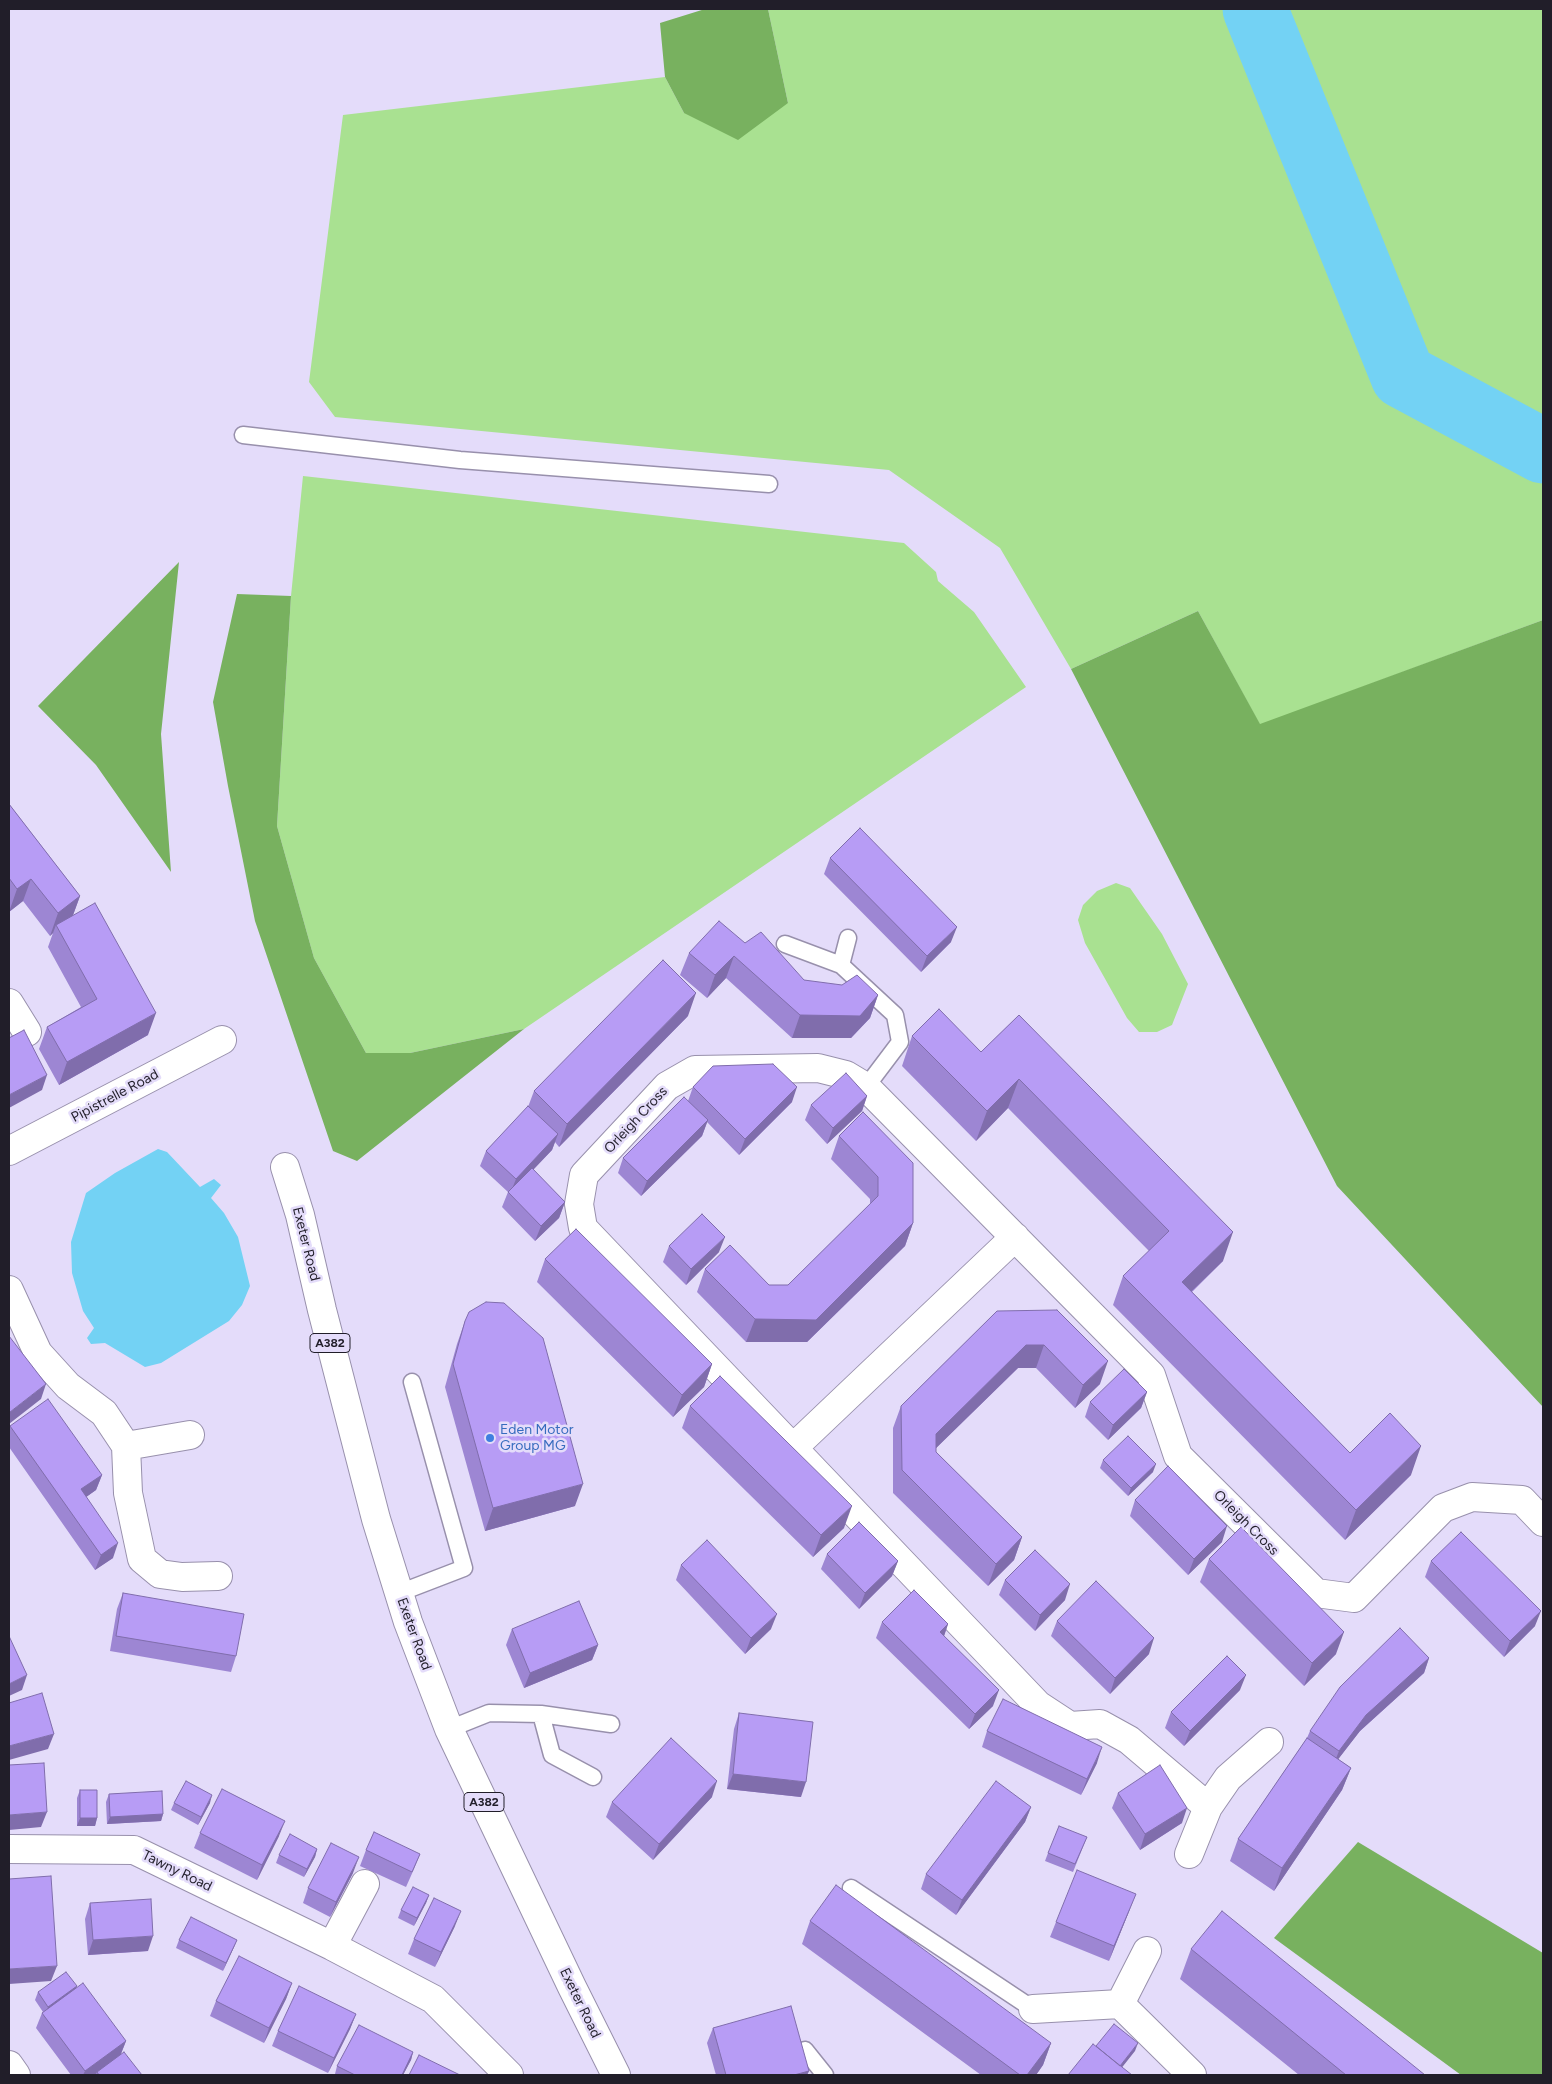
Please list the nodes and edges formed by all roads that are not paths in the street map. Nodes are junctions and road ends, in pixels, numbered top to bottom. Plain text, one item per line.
1 (243, 435) dead end
2 (769, 484) dead end
3 (848, 938) dead end
4 (785, 944) dead end
5 (841, 965) junction
6 (9, 1003) edge
7 (27, 1032) edge
8 (222, 1040) dead end
9 (866, 1087) junction
10 (9, 1151) edge
11 (285, 1167) dead end
12 (1015, 1237) junction
13 (9, 1290) edge
14 (412, 1382) dead end
15 (190, 1435) dead end
16 (126, 1446) junction
17 (794, 1447) junction
18 (1543, 1522) edge
19 (218, 1576) dead end
20 (399, 1593) junction
21 (541, 1714) junction
22 (611, 1724) dead end
23 (449, 1729) junction
24 (1269, 1742) dead end
25 (593, 1777) dead end
26 (1208, 1808) junction
27 (9, 1849) edge
28 (1190, 1854) dead end
29 (365, 1884) dead end
30 (851, 1888) dead end
31 (332, 1946) junction
32 (1147, 1951) dead end
33 (1120, 2004) junction
34 (1033, 2009) joint
35 (805, 2050) edge
36 (9, 2065) edge
37 (16, 2075) edge
38 (509, 2075) edge
39 (616, 2075) edge
40 (825, 2075) edge
41 (1192, 2075) edge

1 - 2 lane
3 - 5 lane
4 - 5 lane
5 - 9 lane
6 - 7 street
8 - 10 street, Pipistrelle Road
9 - 12 street, Orleigh Cross
9 - 17 street, Orleigh Cross
11 - 20 street, Exeter Road / A382
12 - 17 street
12 - 18 street, Orleigh Cross
13 - 16 street
14 - 20 lane
15 - 16 street
16 - 19 street
17 - 26 street, Orleigh Cross
20 - 23 street, Exeter Road / A382
21 - 22 lane
21 - 23 lane
21 - 25 lane
23 - 39 street, Exeter Road / A382
24 - 26 street
26 - 28 street
27 - 31 street, Tawny Road
29 - 31 street
30 - 34 lane
31 - 38 street, Tawny Road
32 - 33 street
33 - 34 street
33 - 41 street
35 - 40 lane
36 - 37 street

